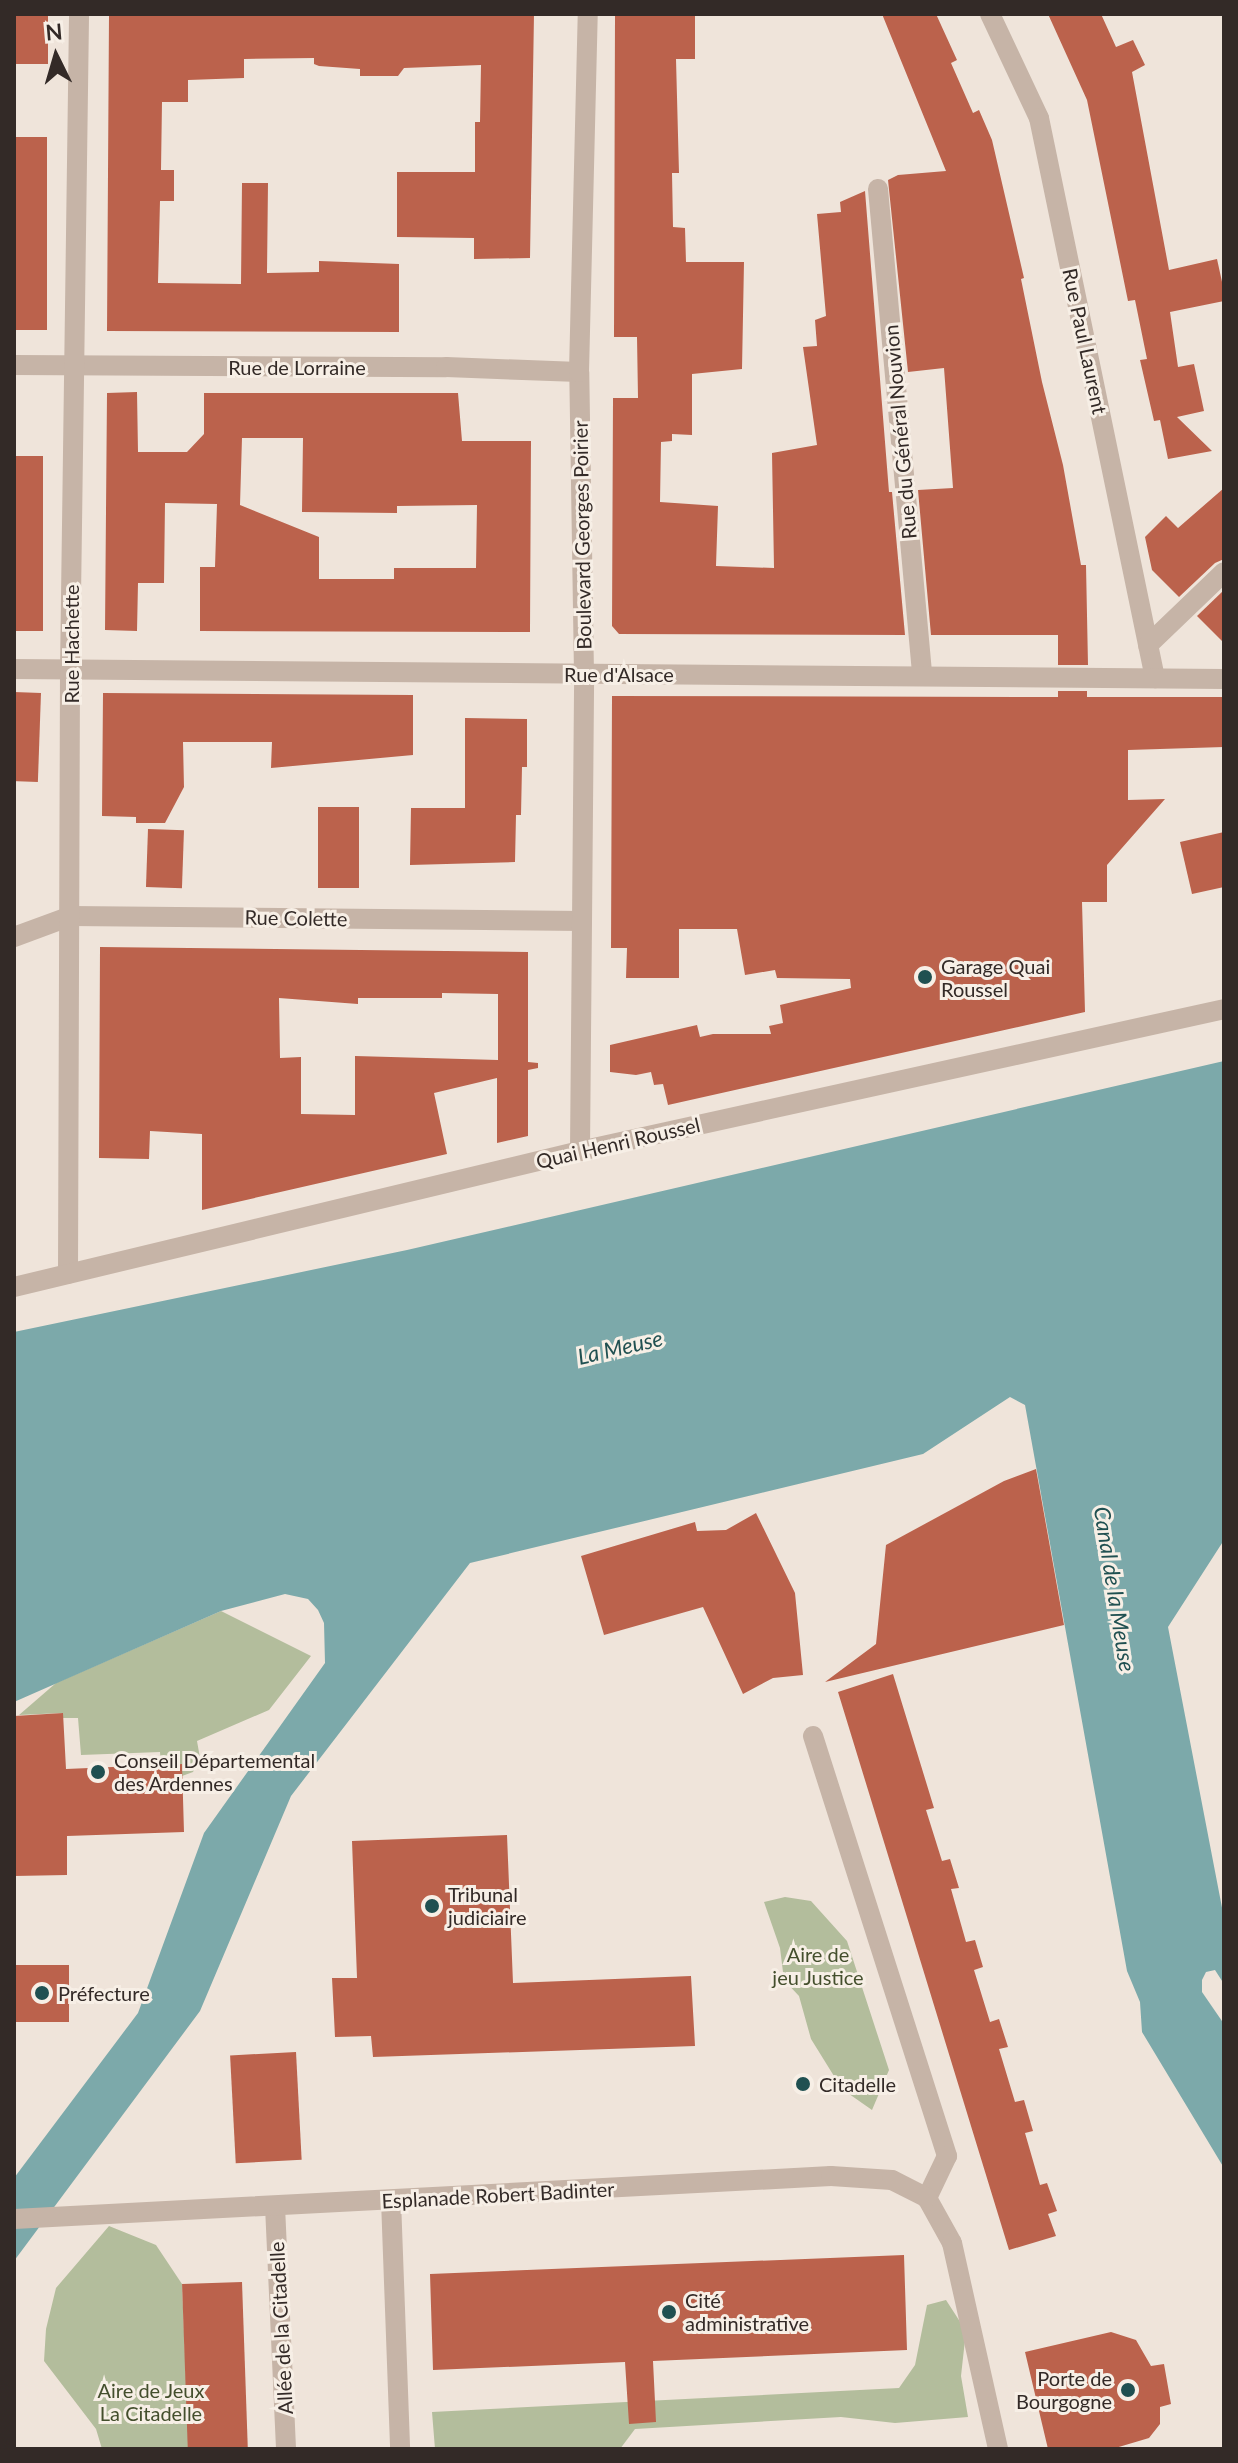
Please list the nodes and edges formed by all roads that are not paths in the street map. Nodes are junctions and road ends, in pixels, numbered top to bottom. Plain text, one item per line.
1 (79, 14) edge
2 (588, 14) edge
3 (990, 14) edge
4 (878, 189) dead end
5 (14, 365) edge
6 (74, 366) junction
7 (579, 372) junction
8 (1224, 572) edge
9 (1148, 645) junction
10 (14, 669) edge
11 (70, 670) junction
12 (584, 674) junction
13 (922, 676) junction
14 (1155, 678) junction
15 (1224, 679) edge
16 (71, 916) junction
17 (582, 921) junction
18 (14, 937) edge
19 (1224, 1009) edge
20 (580, 1151) junction
21 (68, 1274) junction
22 (14, 1287) edge
23 (813, 1736) dead end
24 (927, 2198) junction
25 (391, 2200) junction
26 (275, 2206) junction
27 (14, 2219) edge
28 (286, 2449) edge
29 (400, 2449) edge
30 (998, 2449) edge

1 - 6 street, Rue Hachette
2 - 7 street, Boulevard Georges Poirier
3 - 9 street, Rue Paul Laurent
4 - 13 street, Rue du Général Nouvion
5 - 6 street, Rue de Lorraine
6 - 7 street, Rue de Lorraine
6 - 11 street, Rue Hachette
7 - 12 street, Boulevard Georges Poirier
8 - 9 street
9 - 14 street, Rue Paul Laurent
10 - 11 street, Rue d'Alsace
11 - 12 street, Rue d'Alsace
11 - 16 street, Rue Hachette
12 - 13 street, Rue d'Alsace
12 - 17 street, Boulevard Georges Poirier
13 - 14 street, Rue d'Alsace
14 - 15 street, Rue d'Alsace
16 - 17 street, Rue Colette
16 - 18 street, Rue Colette
16 - 21 street, Rue Hachette
17 - 20 street, Boulevard Georges Poirier
19 - 20 street, Quai Henri Roussel
20 - 21 street, Quai Henri Roussel
21 - 22 street, Quai Henri Roussel
23 - 24 street
24 - 25 street, Esplanade Robert Badinter
24 - 30 street
25 - 26 street, Esplanade Robert Badinter
25 - 29 street
26 - 27 street, Esplanade Robert Badinter
26 - 28 street, Allée de la Citadelle

